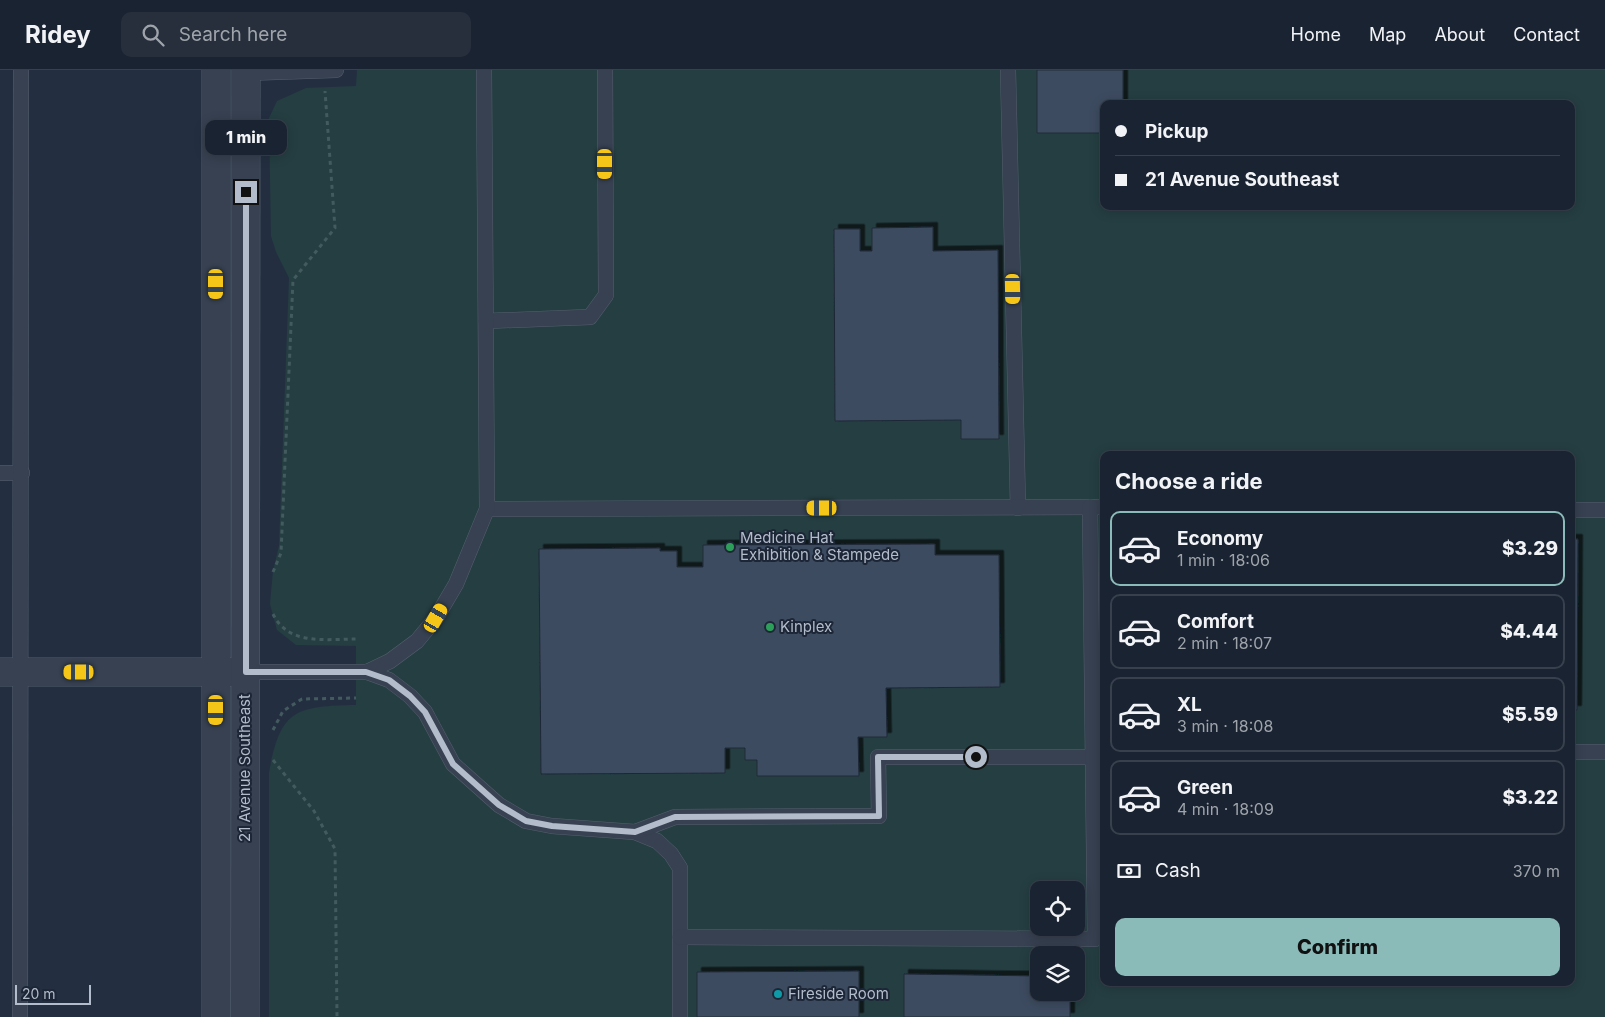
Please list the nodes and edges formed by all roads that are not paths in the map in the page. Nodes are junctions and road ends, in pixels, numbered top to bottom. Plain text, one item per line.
1 (21, 70) edge
2 (216, 70) edge
3 (324, 70) edge
4 (336, 70) edge
5 (484, 70) edge
6 (605, 70) edge
7 (1008, 70) edge
8 (246, 71) edge
9 (486, 321) junction
10 (0, 473) edge
11 (22, 473) junction
12 (1097, 507) edge
13 (1018, 508) junction
14 (487, 509) junction
15 (1575, 510) edge
16 (1605, 510) edge
17 (10, 672) edge
18 (216, 672) junction
19 (246, 672) junction
20 (366, 672) junction
21 (1575, 752) edge
22 (1605, 752) edge
23 (1098, 757) edge
24 (635, 832) junction
25 (680, 938) junction
26 (20, 1017) edge
27 (216, 1017) edge
28 (245, 1017) edge
29 (680, 1017) edge

1 - 11 lane
2 - 18 street, 21 Avenue Southeast
3 - 4 lane
3 - 8 lane
5 - 9 lane
6 - 9 lane
7 - 13 lane
8 - 19 street, 21 Avenue Southeast
9 - 14 lane
10 - 11 lane
11 - 17 lane
12 - 13 lane
12 - 23 lane
13 - 14 lane
14 - 20 lane
15 - 16 lane
17 - 18 street
17 - 26 lane
18 - 19 street
18 - 27 street, 21 Avenue Southeast
19 - 20 lane
19 - 28 street, 21 Avenue Southeast
20 - 24 lane
21 - 22 lane
23 - 24 lane
23 - 25 lane
24 - 25 lane
25 - 29 lane

